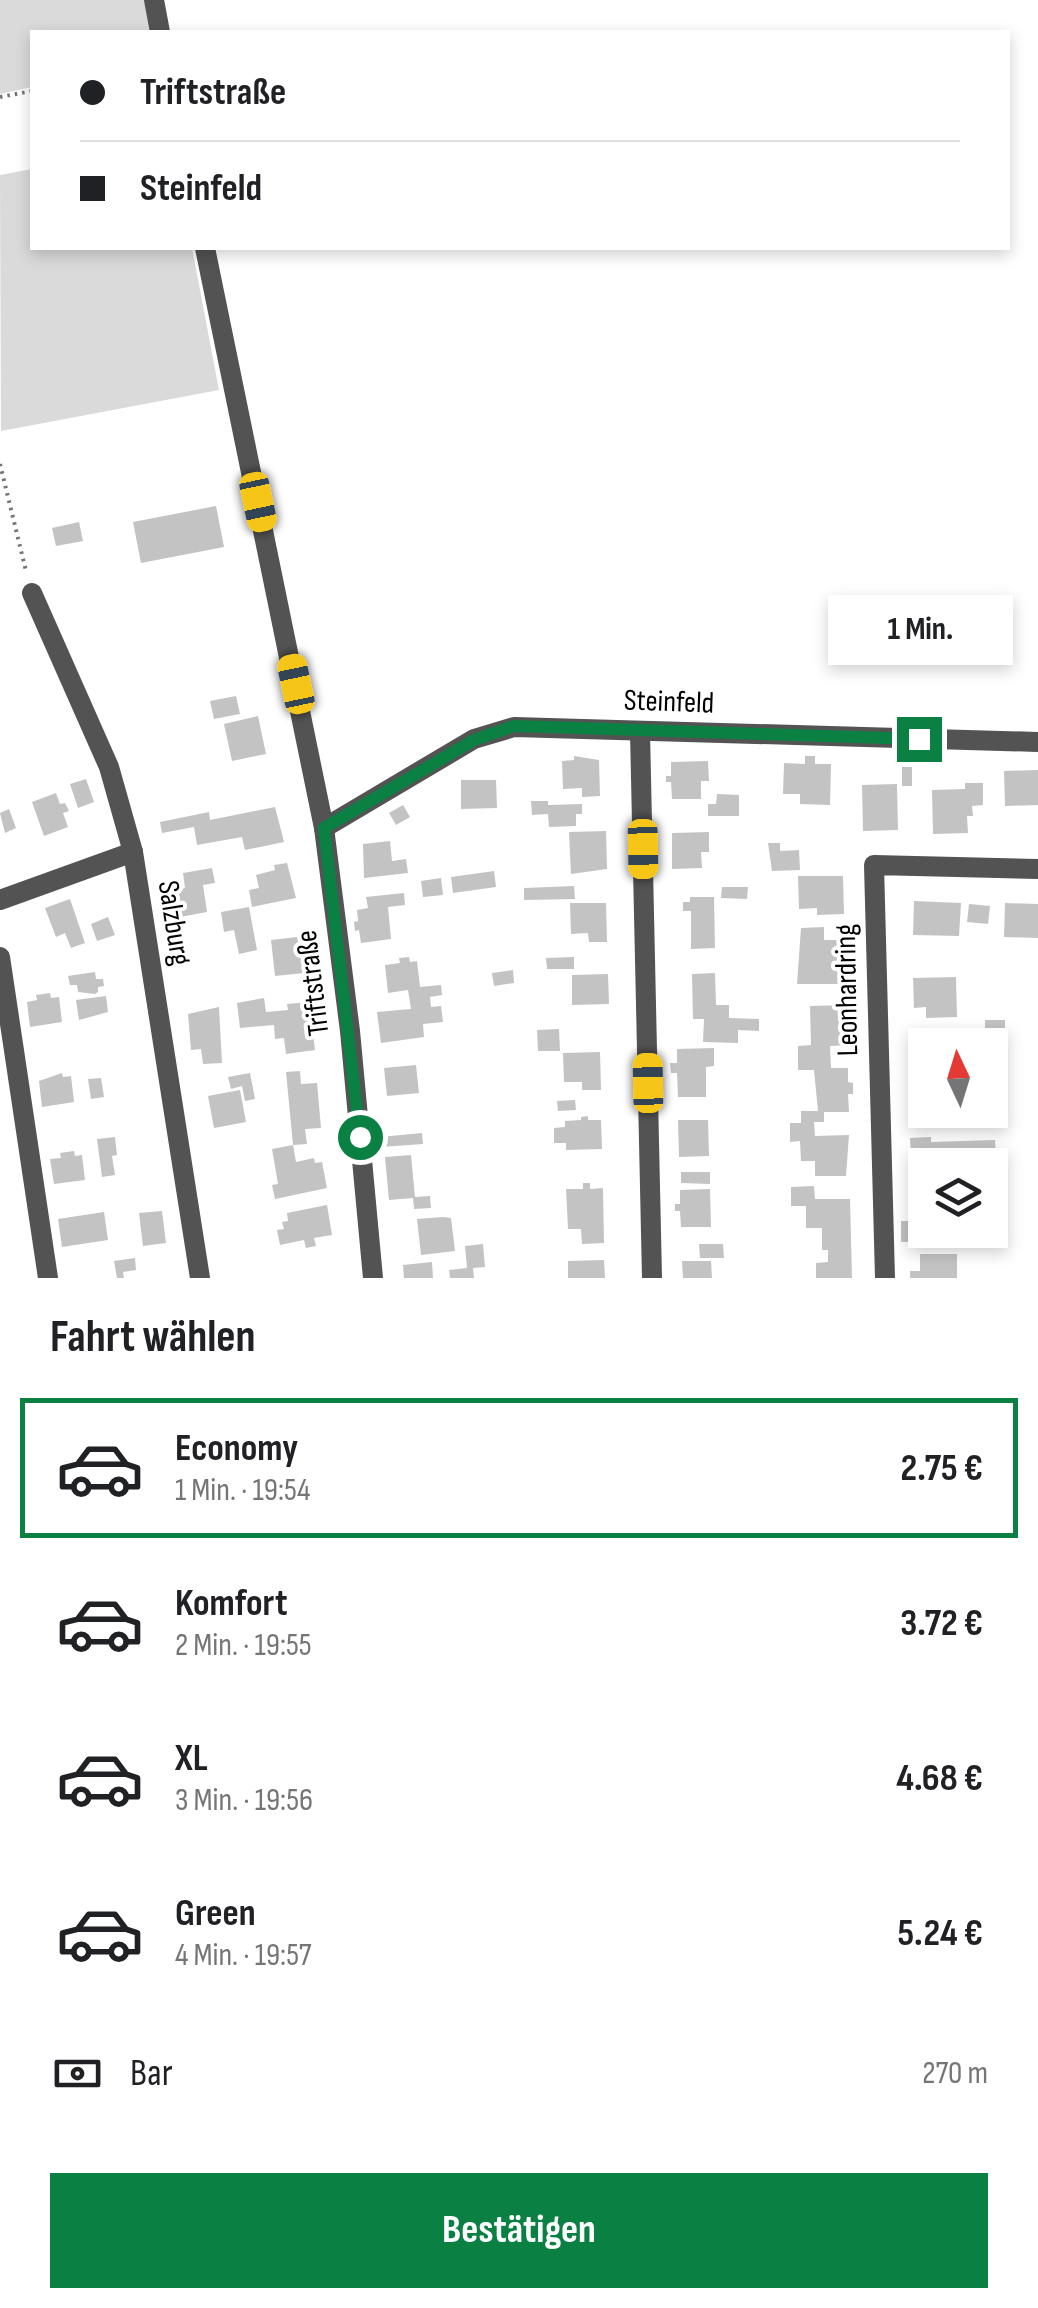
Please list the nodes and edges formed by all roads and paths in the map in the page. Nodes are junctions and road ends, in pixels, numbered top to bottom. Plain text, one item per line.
1 (154, 0) edge
2 (160, 30) edge
3 (30, 91) edge
4 (0, 97) edge
5 (205, 250) edge
6 (0, 464) edge
7 (32, 593) joint
8 (640, 732) junction
9 (1038, 742) edge
10 (324, 828) junction
11 (133, 852) junction
12 (1038, 868) edge
13 (0, 900) edge
14 (0, 957) edge
15 (48, 1278) edge
16 (200, 1278) edge
17 (373, 1278) edge
18 (652, 1278) edge
19 (885, 1278) edge

1 - 2 street
3 - 4 path
5 - 10 street, Triftstraße
6 - 7 path
7 - 11 street, Salzburg
8 - 9 street, Steinfeld
8 - 10 street, Steinfeld
8 - 18 street
10 - 17 street, Triftstraße
11 - 13 street
11 - 16 street, Salzburg
12 - 19 street, Leonhardring
14 - 15 street

